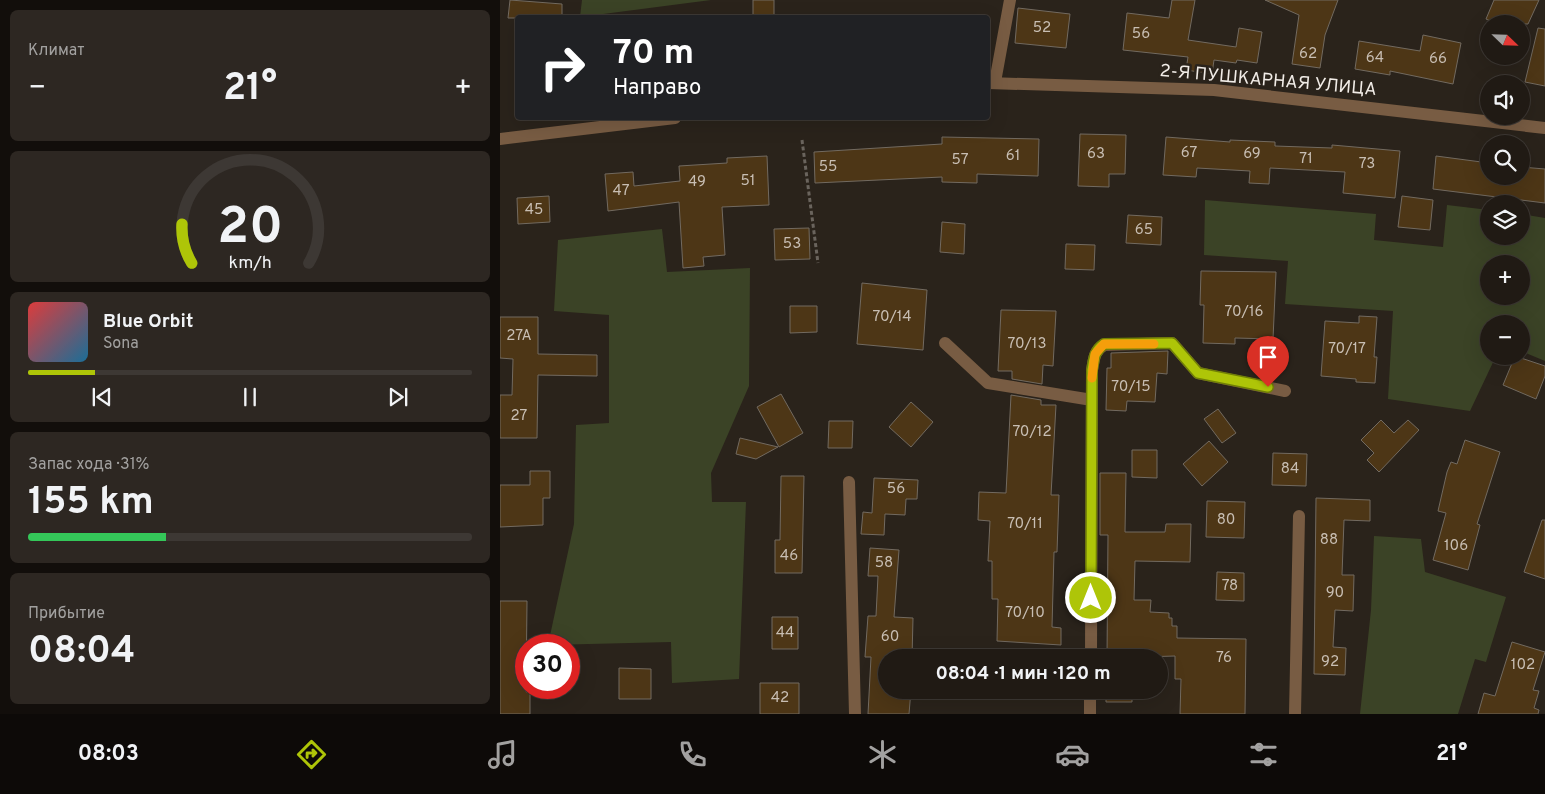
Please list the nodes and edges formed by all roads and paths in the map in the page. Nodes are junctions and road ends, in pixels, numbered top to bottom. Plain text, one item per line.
1 (1010, 0) edge
2 (991, 82) edge
3 (658, 120) edge
4 (1545, 128) edge
5 (500, 139) edge
6 (802, 140) dead end
7 (818, 263) dead end
8 (945, 343) dead end
9 (1285, 391) dead end
10 (1092, 400) junction
11 (849, 482) dead end
12 (1300, 516) dead end
13 (1090, 649) edge
14 (1090, 699) edge
15 (855, 714) edge
16 (1090, 714) edge
17 (1295, 714) edge

1 - 2 street
2 - 4 street, 2-Я ПУШКАРНАЯ УЛИЦА
3 - 5 street
6 - 7 path
8 - 10 street
9 - 10 street
10 - 13 street
11 - 15 street
12 - 17 street
14 - 16 street

